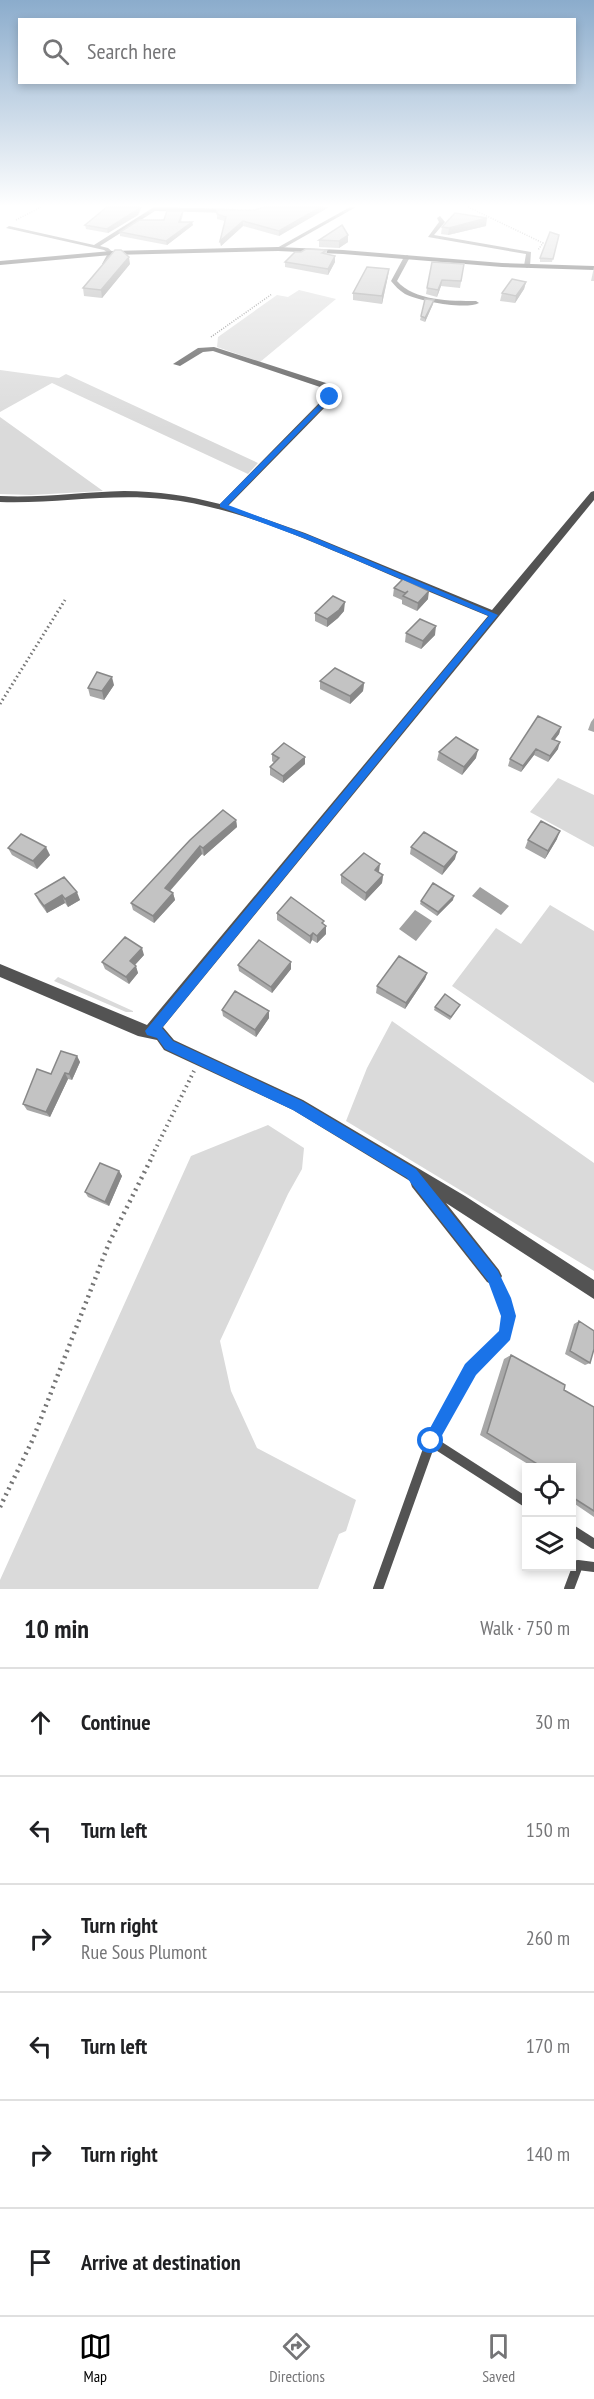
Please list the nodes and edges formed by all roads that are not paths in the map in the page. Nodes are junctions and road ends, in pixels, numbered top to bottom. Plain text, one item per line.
1 (394, 281) edge
2 (476, 303) dead end
3 (177, 364) dead end
4 (594, 494) edge
5 (0, 499) edge
6 (223, 506) junction
7 (494, 615) junction
8 (0, 970) edge
9 (151, 1031) junction
10 (411, 1174) junction
11 (493, 1276) joint
12 (594, 1290) edge
13 (431, 1441) junction
14 (522, 1499) edge
15 (576, 1533) edge
16 (594, 1544) edge
17 (594, 1567) edge
18 (378, 1589) edge
19 (568, 1589) edge

1 - 2 street
3 - 6 street
4 - 7 street
5 - 6 street
6 - 7 street
7 - 9 street
8 - 9 street
9 - 10 street
10 - 11 street
10 - 12 street
11 - 13 lane
13 - 14 lane
13 - 18 lane
15 - 16 lane
17 - 19 lane

